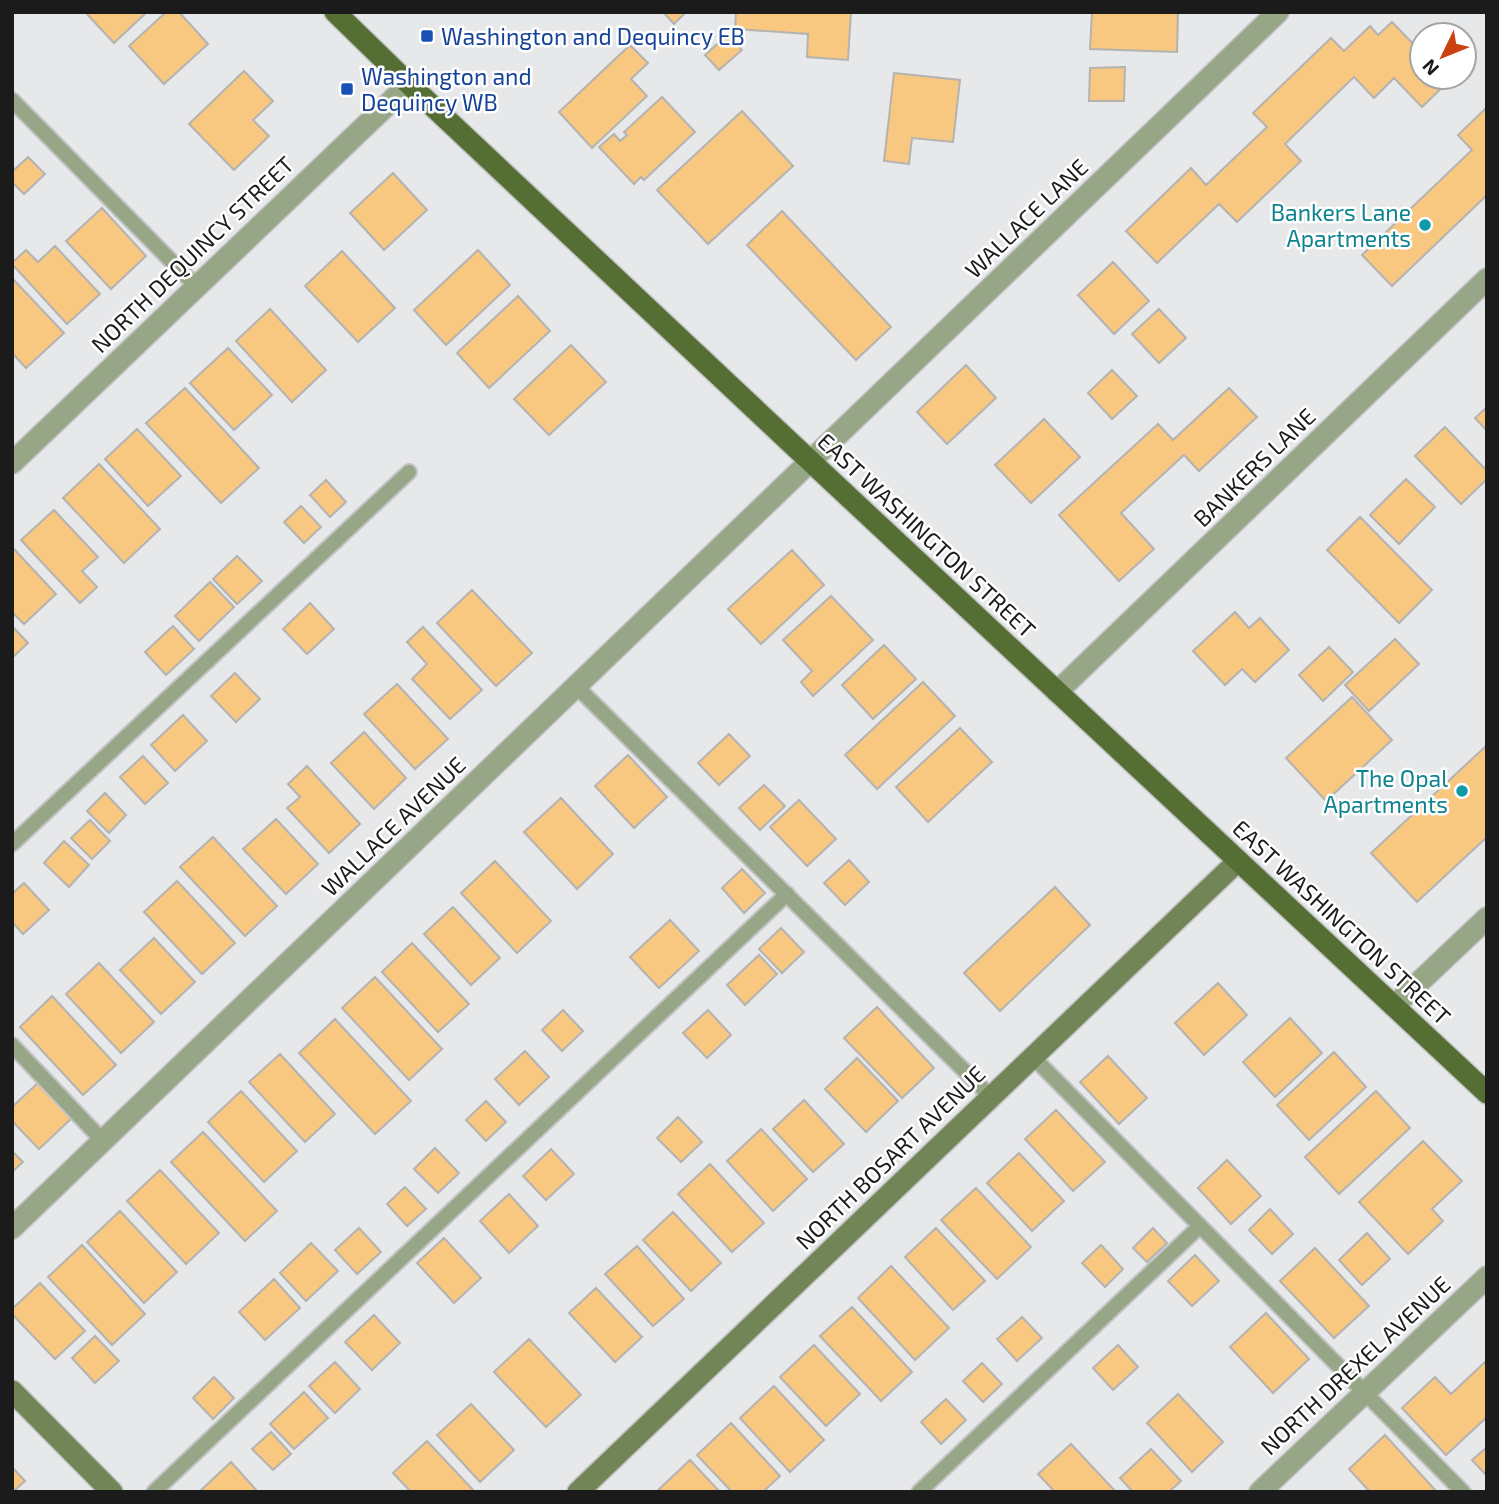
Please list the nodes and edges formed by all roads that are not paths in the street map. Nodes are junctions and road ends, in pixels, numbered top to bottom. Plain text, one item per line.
1 (335, 12) edge
2 (1278, 12) edge
3 (409, 84) junction
4 (12, 100) edge
5 (1487, 279) edge
6 (196, 286) junction
7 (810, 461) junction
8 (12, 463) edge
9 (410, 472) dead end
10 (576, 685) junction
11 (1057, 692) junction
12 (12, 844) edge
13 (1238, 861) junction
14 (787, 894) junction
15 (1487, 918) edge
16 (1394, 1006) junction
17 (12, 1045) edge
18 (1033, 1057) junction
19 (1487, 1093) edge
20 (991, 1097) junction
21 (103, 1141) junction
22 (1200, 1226) junction
23 (12, 1228) edge
24 (1487, 1277) edge
25 (12, 1391) edge
26 (1363, 1393) junction
27 (112, 1492) edge
28 (154, 1492) edge
29 (578, 1492) edge
30 (919, 1492) edge
31 (1260, 1492) edge
32 (1463, 1492) edge

1 - 3 main road, EAST WASHINGTON STREET
2 - 7 street, WALLACE LANE
3 - 6 street, NORTH DEQUINCY STREET
3 - 7 main road, EAST WASHINGTON STREET
4 - 6 lane
5 - 11 street, BANKERS LANE
6 - 8 street, NORTH DEQUINCY STREET
7 - 10 street, WALLACE AVENUE
7 - 11 main road, EAST WASHINGTON STREET
9 - 12 lane
10 - 14 lane
10 - 21 street, WALLACE AVENUE
11 - 13 main road, EAST WASHINGTON STREET
13 - 16 main road, EAST WASHINGTON STREET
13 - 18 street, NORTH BOSART AVENUE
14 - 20 lane
14 - 28 lane
15 - 16 street
16 - 19 main road, EAST WASHINGTON STREET
17 - 21 lane
18 - 20 street, NORTH BOSART AVENUE
18 - 22 lane
20 - 29 street, NORTH BOSART AVENUE
21 - 23 street, WALLACE AVENUE
22 - 26 lane
22 - 30 lane
24 - 26 street, NORTH DREXEL AVENUE
25 - 27 street
26 - 31 street, NORTH DREXEL AVENUE
26 - 32 lane

